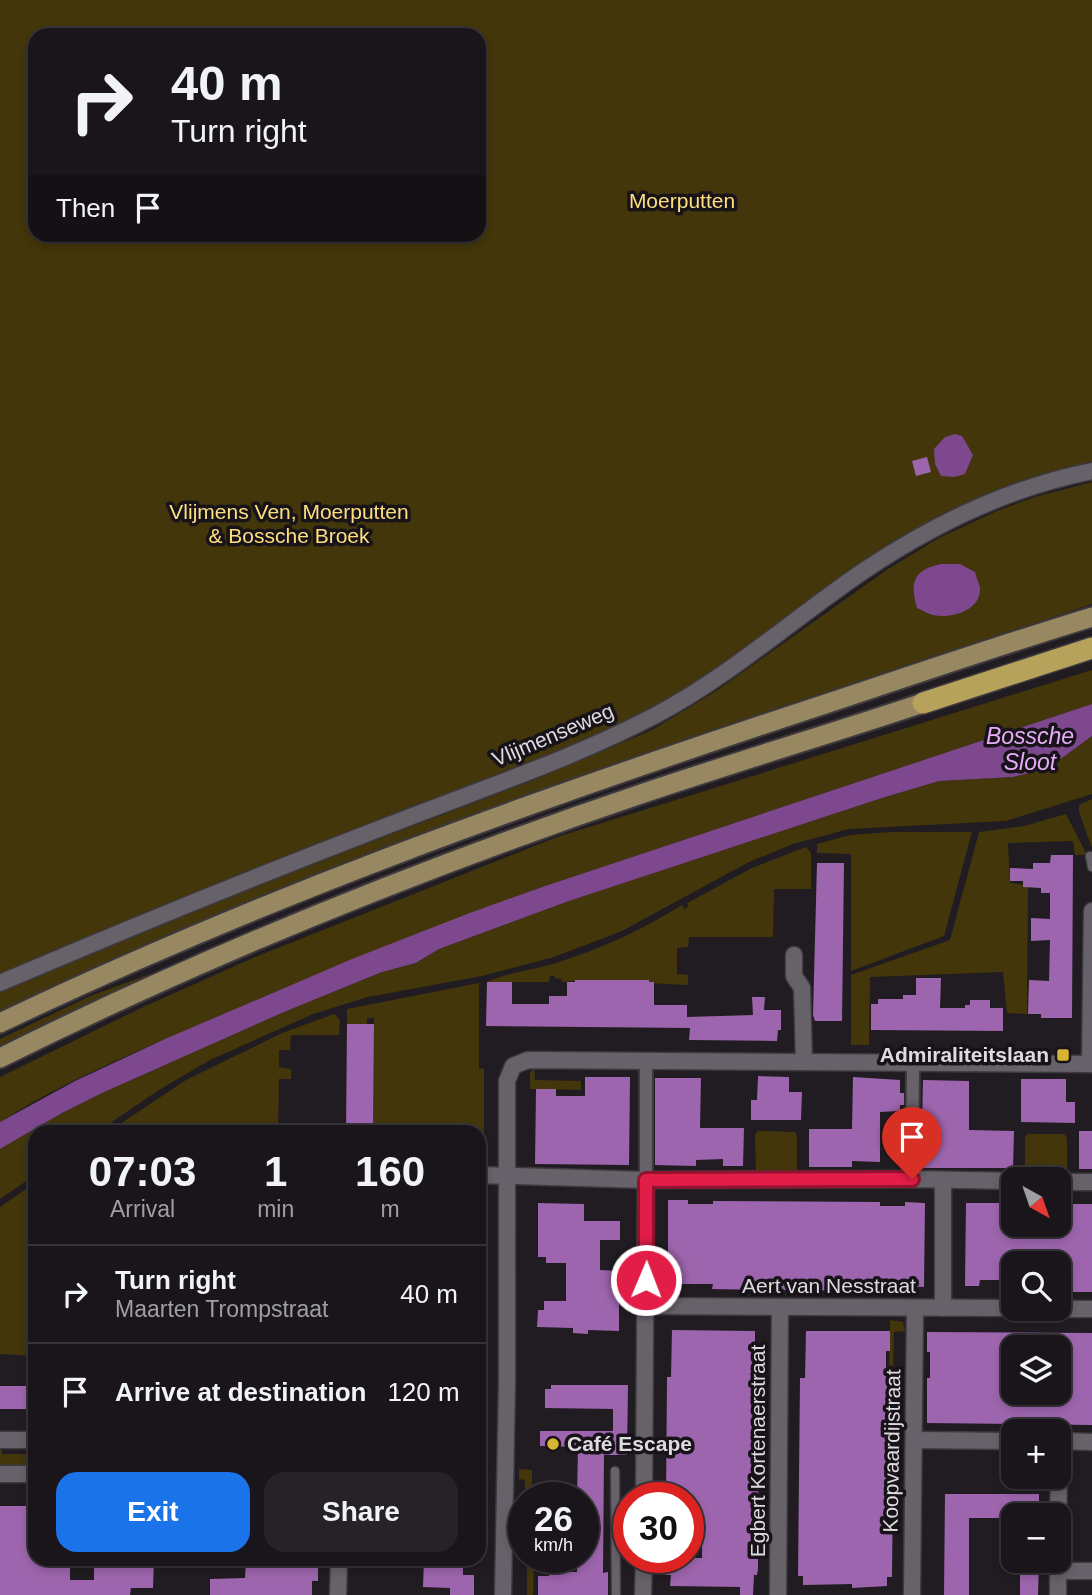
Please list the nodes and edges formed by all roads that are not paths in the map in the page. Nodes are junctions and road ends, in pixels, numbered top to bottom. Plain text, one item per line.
1 (1092, 471) edge
2 (1092, 617) edge
3 (1092, 648) edge
4 (923, 703) joint
5 (1090, 856) dead end
6 (1092, 867) edge
7 (1092, 911) edge
8 (794, 955) dead end
9 (0, 983) edge
10 (0, 1023) edge
11 (0, 1058) edge
12 (646, 1061) junction
13 (804, 1061) junction
14 (912, 1063) junction
15 (1091, 1064) edge
16 (486, 1175) edge
17 (506, 1176) junction
18 (912, 1179) junction
19 (646, 1180) junction
20 (943, 1181) junction
21 (1001, 1181) edge
22 (1071, 1182) edge
23 (1092, 1182) edge
24 (645, 1306) junction
25 (780, 1307) junction
26 (915, 1308) junction
27 (943, 1308) junction
28 (1001, 1308) edge
29 (1071, 1309) edge
30 (1092, 1309) edge
31 (0, 1440) edge
32 (28, 1440) edge
33 (914, 1440) junction
34 (1001, 1441) edge
35 (1071, 1441) edge
36 (1092, 1442) edge
37 (615, 1471) dead end
38 (0, 1474) edge
39 (28, 1474) edge
40 (644, 1482) edge
41 (339, 1566) edge
42 (1071, 1568) edge
43 (1092, 1571) edge
44 (644, 1573) edge
45 (1058, 1573) edge
46 (338, 1595) edge
47 (502, 1595) edge
48 (616, 1595) edge
49 (643, 1595) edge
50 (778, 1595) edge
51 (912, 1595) edge
52 (1058, 1595) edge

1 - 9 street, Vlijmenseweg
2 - 10 main road
3 - 4 highway
4 - 11 main road
5 - 6 lane
7 - 15 street
8 - 13 street
12 - 13 street
12 - 17 street
12 - 19 street
13 - 14 street
14 - 15 street
14 - 18 street
16 - 17 street
17 - 19 street
17 - 47 street
18 - 19 street
18 - 20 street
19 - 24 street
20 - 21 street
20 - 27 street
22 - 23 street
24 - 25 street, Aert van Nesstraat
24 - 40 street
25 - 26 street, Aert van Nesstraat
25 - 50 street, Egbert Kortenaerstraat
26 - 27 street, Aert van Nesstraat
26 - 33 street, Koopvaardijstraat
27 - 28 street, Aert van Nesstraat
29 - 30 street
31 - 32 street
33 - 34 street
33 - 51 street, Koopvaardijstraat
35 - 36 street
37 - 48 lane
38 - 39 street
41 - 46 street
42 - 43 street
44 - 49 street
45 - 52 street

